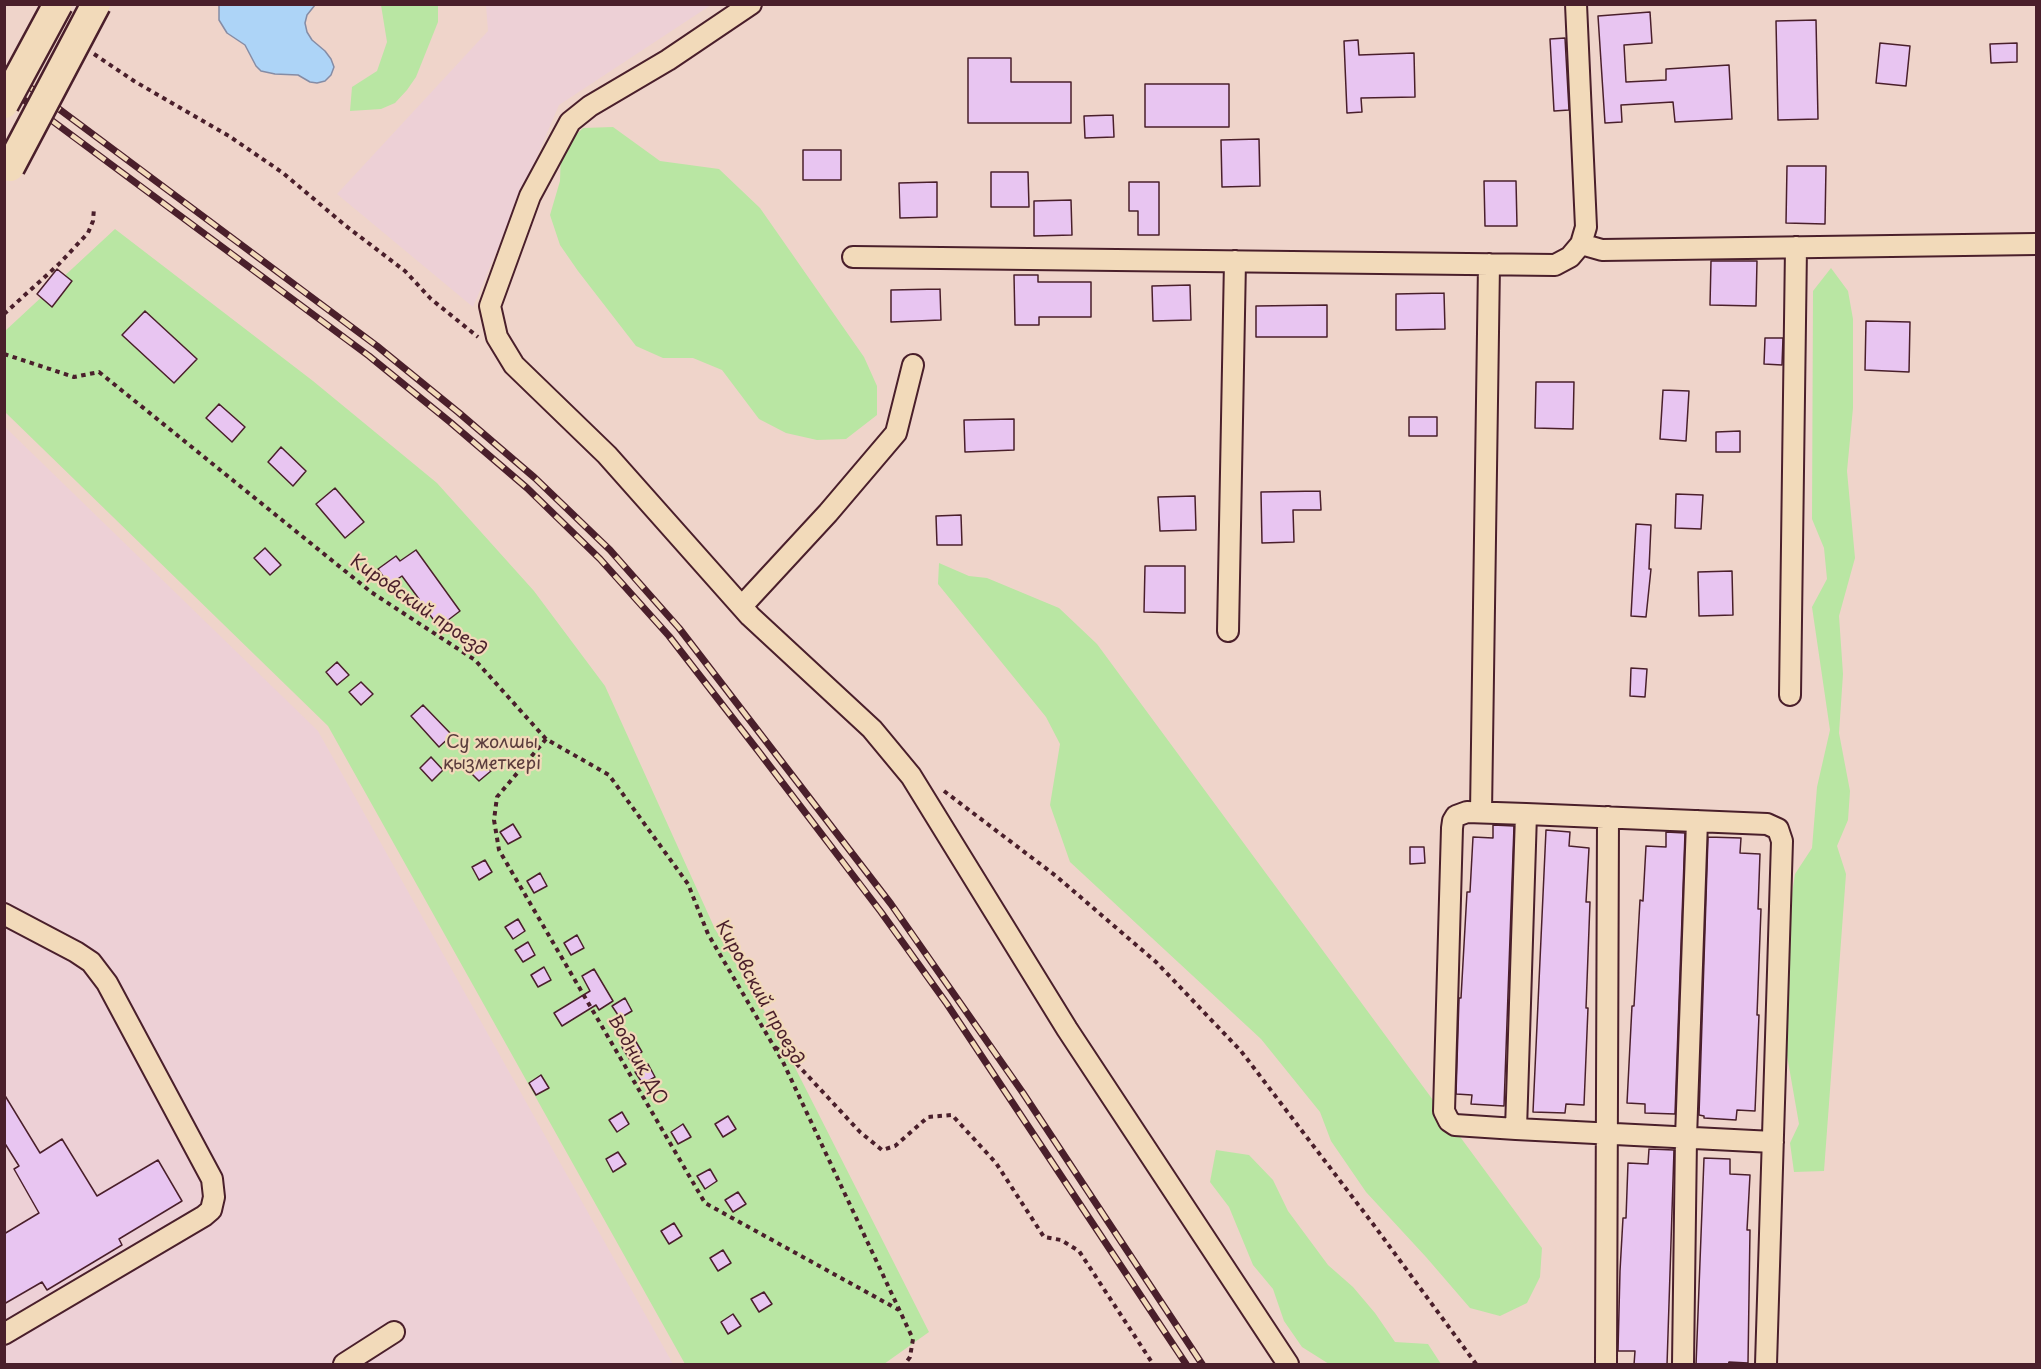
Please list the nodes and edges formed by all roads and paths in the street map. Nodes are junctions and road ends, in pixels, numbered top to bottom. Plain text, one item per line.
1 (58, 4) edge
2 (96, 4) edge
3 (751, 4) edge
4 (1576, 4) edge
5 (87, 49) dead end
6 (4, 104) edge
7 (10, 167) dead end
8 (94, 208) dead end
9 (1581, 244) junction
10 (2037, 244) edge
11 (1796, 247) junction
12 (853, 257) dead end
13 (1235, 261) junction
14 (1489, 264) junction
15 (4, 314) edge
16 (486, 344) dead end
17 (4, 354) edge
18 (913, 364) dead end
19 (742, 606) junction
20 (1228, 631) dead end
21 (1790, 695) dead end
22 (546, 739) junction
23 (910, 776) junction
24 (1481, 812) junction
25 (1526, 814) junction
26 (1608, 817) junction
27 (1697, 821) junction
28 (4, 914) edge
29 (773, 1046) junction
30 (1516, 1130) junction
31 (1607, 1134) junction
32 (1686, 1138) junction
33 (1773, 1142) junction
34 (900, 1310) junction
35 (394, 1332) dead end
36 (4, 1334) edge
37 (344, 1365) edge
38 (905, 1365) edge
39 (1153, 1365) edge
40 (1288, 1365) edge
41 (1476, 1365) edge
42 (1606, 1365) edge
43 (1683, 1365) edge
44 (1766, 1365) edge

1 - 6 highway, bridge
2 - 7 highway, bridge
3 - 19 street
4 - 9 street
5 - 16 path
8 - 15 path
9 - 11 street
9 - 14 street
10 - 11 street
11 - 21 street
12 - 13 street
13 - 14 street
13 - 20 street
14 - 24 street
17 - 22 path, Кировский проезд
18 - 19 street
19 - 23 street
22 - 29 path, Кировский проезд
22 - 34 path, Водник ДО
23 - 40 street
23 - 41 path
24 - 25 street
24 - 30 street
25 - 26 street
25 - 30 street
26 - 27 street
26 - 31 street
27 - 32 street
27 - 33 street
28 - 36 street
29 - 34 path, Кировский проезд
29 - 39 path
30 - 31 street
31 - 32 street
31 - 42 street
32 - 33 street
32 - 43 street
33 - 44 street
34 - 38 path, Кировский проезд
35 - 37 street

